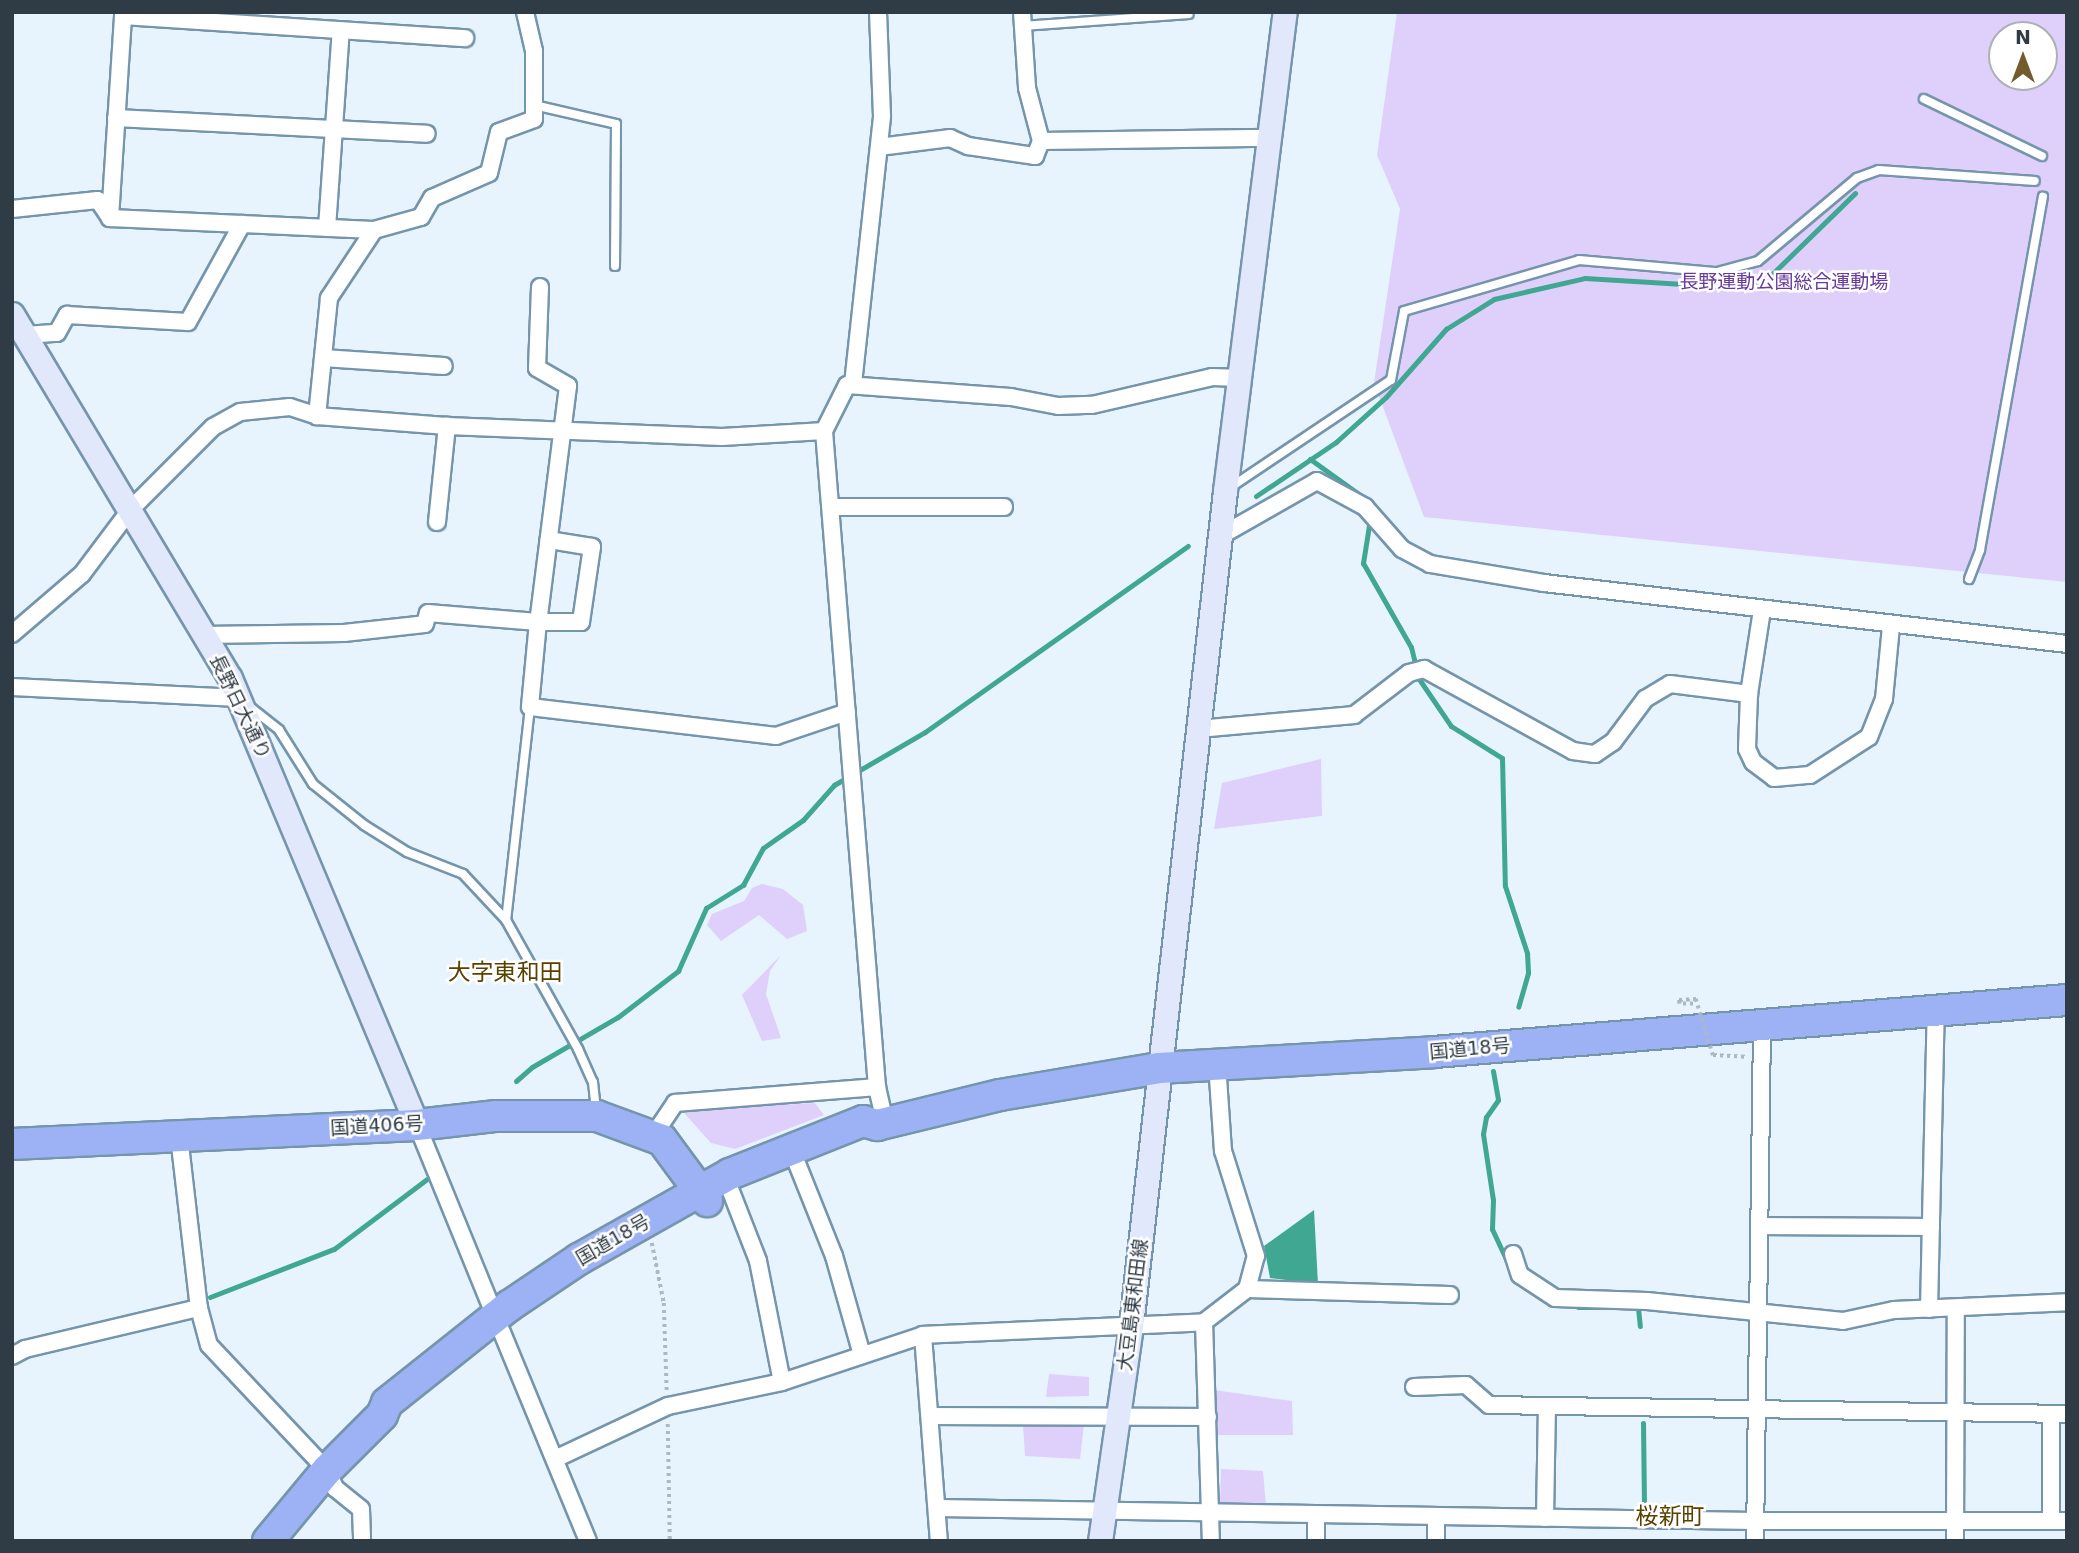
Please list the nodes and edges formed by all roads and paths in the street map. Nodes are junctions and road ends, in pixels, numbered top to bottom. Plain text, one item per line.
1 (524, 12) edge
2 (878, 12) edge
3 (1285, 12) edge
4 (1189, 14) dead end
5 (134, 15) edge
6 (1022, 19) edge
7 (341, 30) junction
8 (465, 38) dead end
9 (1924, 99) dead end
10 (534, 105) junction
11 (116, 118) junction
12 (334, 129) junction
13 (427, 134) dead end
14 (1270, 138) junction
15 (1041, 141) junction
16 (879, 147) junction
17 (2042, 156) dead end
18 (2035, 181) dead end
19 (2043, 197) dead end
20 (12, 209) edge
21 (110, 218) junction
22 (242, 224) junction
23 (327, 228) junction
24 (374, 230) junction
25 (615, 267) dead end
26 (540, 287) dead end
27 (12, 314) edge
28 (25, 335) junction
29 (323, 358) junction
30 (444, 366) dead end
31 (1241, 378) junction
32 (853, 384) junction
33 (317, 416) junction
34 (447, 426) junction
35 (563, 431) junction
36 (824, 432) junction
37 (1225, 491) junction
38 (832, 507) junction
39 (1004, 507) dead end
40 (130, 510) junction
41 (437, 522) dead end
42 (1222, 535) junction
43 (549, 540) junction
44 (1969, 579) dead end
45 (1762, 610) junction
46 (538, 622) junction
47 (1891, 626) junction
48 (12, 634) edge
49 (203, 635) junction
50 (2067, 645) edge
51 (12, 687) edge
52 (1749, 694) junction
53 (239, 698) junction
54 (530, 708) junction
55 (847, 712) junction
56 (1198, 729) junction
57 (506, 920) junction
58 (2067, 1000) edge
59 (1693, 1004) dead end
60 (1936, 1009) junction
61 (1762, 1024) junction
62 (1746, 1057) dead end
63 (1217, 1064) junction
64 (1159, 1068) junction
65 (877, 1087) junction
66 (597, 1116) junction
67 (881, 1123) junction
68 (417, 1125) junction
69 (179, 1136) junction
70 (653, 1136) junction
71 (12, 1144) edge
72 (796, 1161) junction
73 (712, 1193) junction
74 (1759, 1226) junction
75 (1931, 1227) junction
76 (650, 1234) junction
77 (1513, 1254) dead end
78 (1247, 1289) junction
79 (1450, 1296) dead end
80 (2067, 1302) edge
81 (199, 1308) junction
82 (1956, 1308) junction
83 (1929, 1309) junction
84 (1758, 1311) junction
85 (1203, 1322) junction
86 (498, 1323) junction
87 (1131, 1325) junction
88 (923, 1335) junction
89 (862, 1355) junction
90 (12, 1356) edge
91 (782, 1382) junction
92 (1414, 1387) dead end
93 (668, 1406) junction
94 (1547, 1406) junction
95 (1756, 1410) junction
96 (1956, 1413) junction
97 (2059, 1414) edge
98 (932, 1416) junction
99 (1208, 1418) junction
100 (1119, 1420) junction
101 (557, 1458) junction
102 (327, 1470) junction
103 (938, 1508) junction
104 (1104, 1512) junction
105 (1212, 1513) junction
106 (1316, 1515) junction
107 (1436, 1517) junction
108 (1545, 1518) junction
109 (1755, 1521) junction
110 (2059, 1521) edge
111 (1955, 1522) junction
112 (268, 1541) edge
113 (362, 1541) edge
114 (588, 1541) edge
115 (670, 1541) edge
116 (939, 1541) edge
117 (1100, 1541) edge
118 (1210, 1541) edge
119 (1316, 1541) edge
120 (1436, 1541) edge
121 (1755, 1541) edge
122 (1955, 1541) edge

1 - 10 street
2 - 16 street
3 - 14 street, 大豆島東和田線
4 - 6 lane
5 - 7 street
5 - 11 street
6 - 15 street
7 - 8 street
7 - 12 street
9 - 17 lane
10 - 24 street
10 - 25 lane
11 - 12 street
11 - 21 street
12 - 13 street
12 - 23 street
14 - 15 street
14 - 31 street, 大豆島東和田線
15 - 16 street
16 - 32 street
18 - 37 lane
19 - 44 lane
20 - 21 street
21 - 22 street
22 - 23 street
22 - 28 street
23 - 24 street
24 - 29 street
26 - 35 street
27 - 28 street, 長野日大通り
28 - 40 street, 長野日大通り
29 - 30 street
29 - 33 street
31 - 32 street
31 - 37 street, 大豆島東和田線
32 - 36 street
33 - 34 street
33 - 40 street
34 - 35 street
34 - 41 street
35 - 36 street
35 - 43 street
36 - 38 street
37 - 42 street, 大豆島東和田線
38 - 39 street
38 - 55 street
40 - 48 street
40 - 49 street, 長野日大通り
42 - 45 street
42 - 56 street, 大豆島東和田線
43 - 46 street
43 - 46 street
45 - 47 street
45 - 52 street
46 - 49 street
46 - 54 street
47 - 50 street
47 - 52 street
49 - 53 street, 長野日大通り
51 - 53 street
52 - 56 street
53 - 57 lane
53 - 68 street, 長野日大通り
54 - 55 street
54 - 57 lane
55 - 65 street
56 - 64 street, 大豆島東和田線
57 - 66 lane
58 - 60 highway, 国道18号
59 - 62 path, bridge
60 - 61 highway, 国道18号
60 - 75 street
61 - 63 highway, 国道18号
61 - 74 street
63 - 64 highway, 国道18号
63 - 78 street
64 - 67 highway, 国道18号
64 - 87 street, 大豆島東和田線
65 - 67 street
65 - 70 street
66 - 68 highway, 国道406号
66 - 70 highway, 国道406号
67 - 72 highway, 国道18号
67 - 73 highway, 国道18号
68 - 69 highway, 国道406号
68 - 86 street
69 - 71 highway, 国道406号
69 - 81 street
70 - 73 highway, 国道406号
72 - 73 highway, 国道18号
72 - 89 street
73 - 76 highway, 国道18号
73 - 86 highway, 国道18号
73 - 91 street
74 - 75 street
74 - 84 street
75 - 83 street
76 - 86 highway, 国道18号
76 - 93 path
77 - 84 street
78 - 79 street
78 - 85 street
80 - 82 street
81 - 90 street
81 - 102 street
82 - 83 street
82 - 96 street
83 - 84 street
84 - 95 street
85 - 87 street
85 - 99 street
86 - 101 street
86 - 102 highway, 国道18号
87 - 88 street
87 - 100 street, 大豆島東和田線
88 - 89 street
88 - 98 street
89 - 91 street
91 - 93 street
92 - 94 street
93 - 101 street
93 - 115 path
94 - 95 street
94 - 108 street
95 - 96 street
95 - 109 street
96 - 97 street
96 - 111 street
97 - 110 street
98 - 100 street
98 - 103 street
99 - 100 street
99 - 105 street
100 - 104 street, 大豆島東和田線
101 - 114 street
102 - 112 highway, 国道18号
102 - 113 street
103 - 104 street
103 - 116 street
104 - 105 street
104 - 117 street, 大豆島東和田線
105 - 106 street
105 - 118 street
106 - 107 street
106 - 119 street
107 - 108 street
107 - 120 street
108 - 109 street
109 - 111 street
109 - 121 street
110 - 111 street
111 - 122 street

